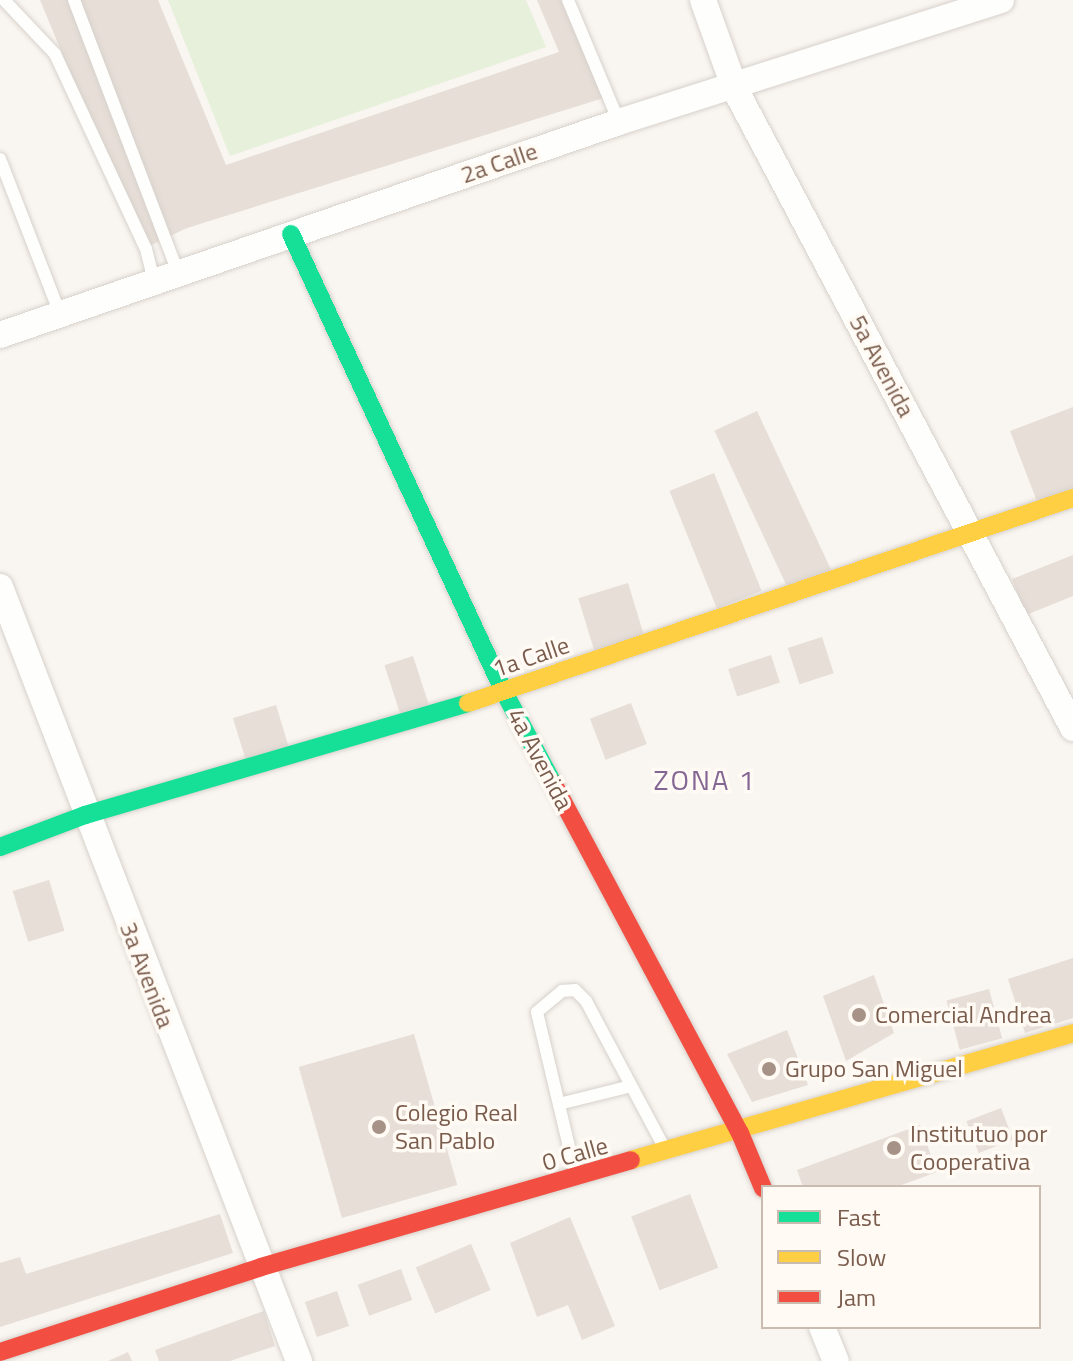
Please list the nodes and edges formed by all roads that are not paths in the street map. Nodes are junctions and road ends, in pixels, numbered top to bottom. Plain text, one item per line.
1 (4, 0) edge
2 (74, 0) edge
3 (568, 0) edge
4 (703, 0) edge
5 (1001, 0) edge
6 (735, 89) junction
7 (619, 122) junction
8 (0, 159) edge
9 (291, 234) junction
10 (166, 277) junction
11 (60, 314) junction
12 (0, 335) edge
13 (1073, 498) edge
14 (970, 532) junction
15 (0, 587) edge
16 (504, 692) junction
17 (1073, 728) edge
18 (85, 815) junction
19 (0, 847) edge
20 (1073, 1033) edge
21 (631, 1086) junction
22 (559, 1104) junction
23 (740, 1133) junction
24 (665, 1154) junction
25 (578, 1178) junction
26 (762, 1185) edge
27 (261, 1267) junction
28 (823, 1329) edge
29 (0, 1352) edge
30 (299, 1361) edge
31 (836, 1361) edge

1 - 10 lane
2 - 10 lane
3 - 7 lane
4 - 6 street, 5a Avenida
5 - 6 street, 2a Calle
6 - 7 street, 2a Calle
6 - 14 street, 5a Avenida
7 - 9 street, 2a Calle
8 - 11 lane
9 - 10 street, 2a Calle
9 - 16 main road, 4a Avenida
10 - 11 street, 2a Calle
11 - 12 street, 2a Calle
13 - 14 main road, 1a Calle
14 - 16 main road, 1a Calle
14 - 17 street, 5a Avenida
15 - 18 street, 3a Avenida
16 - 18 main road, 1a Calle
16 - 23 main road, 4a Avenida
18 - 19 main road, 1a Calle
18 - 27 street, 3a Avenida
20 - 23 main road, 0 Calle
21 - 22 lane
21 - 22 lane
21 - 24 lane
22 - 25 lane
23 - 24 main road, 0 Calle
23 - 26 main road, 4a Avenida
24 - 25 main road, 0 Calle
25 - 27 main road, 0 Calle
27 - 29 main road, 0 Calle
27 - 30 street, 3a Avenida
28 - 31 street

